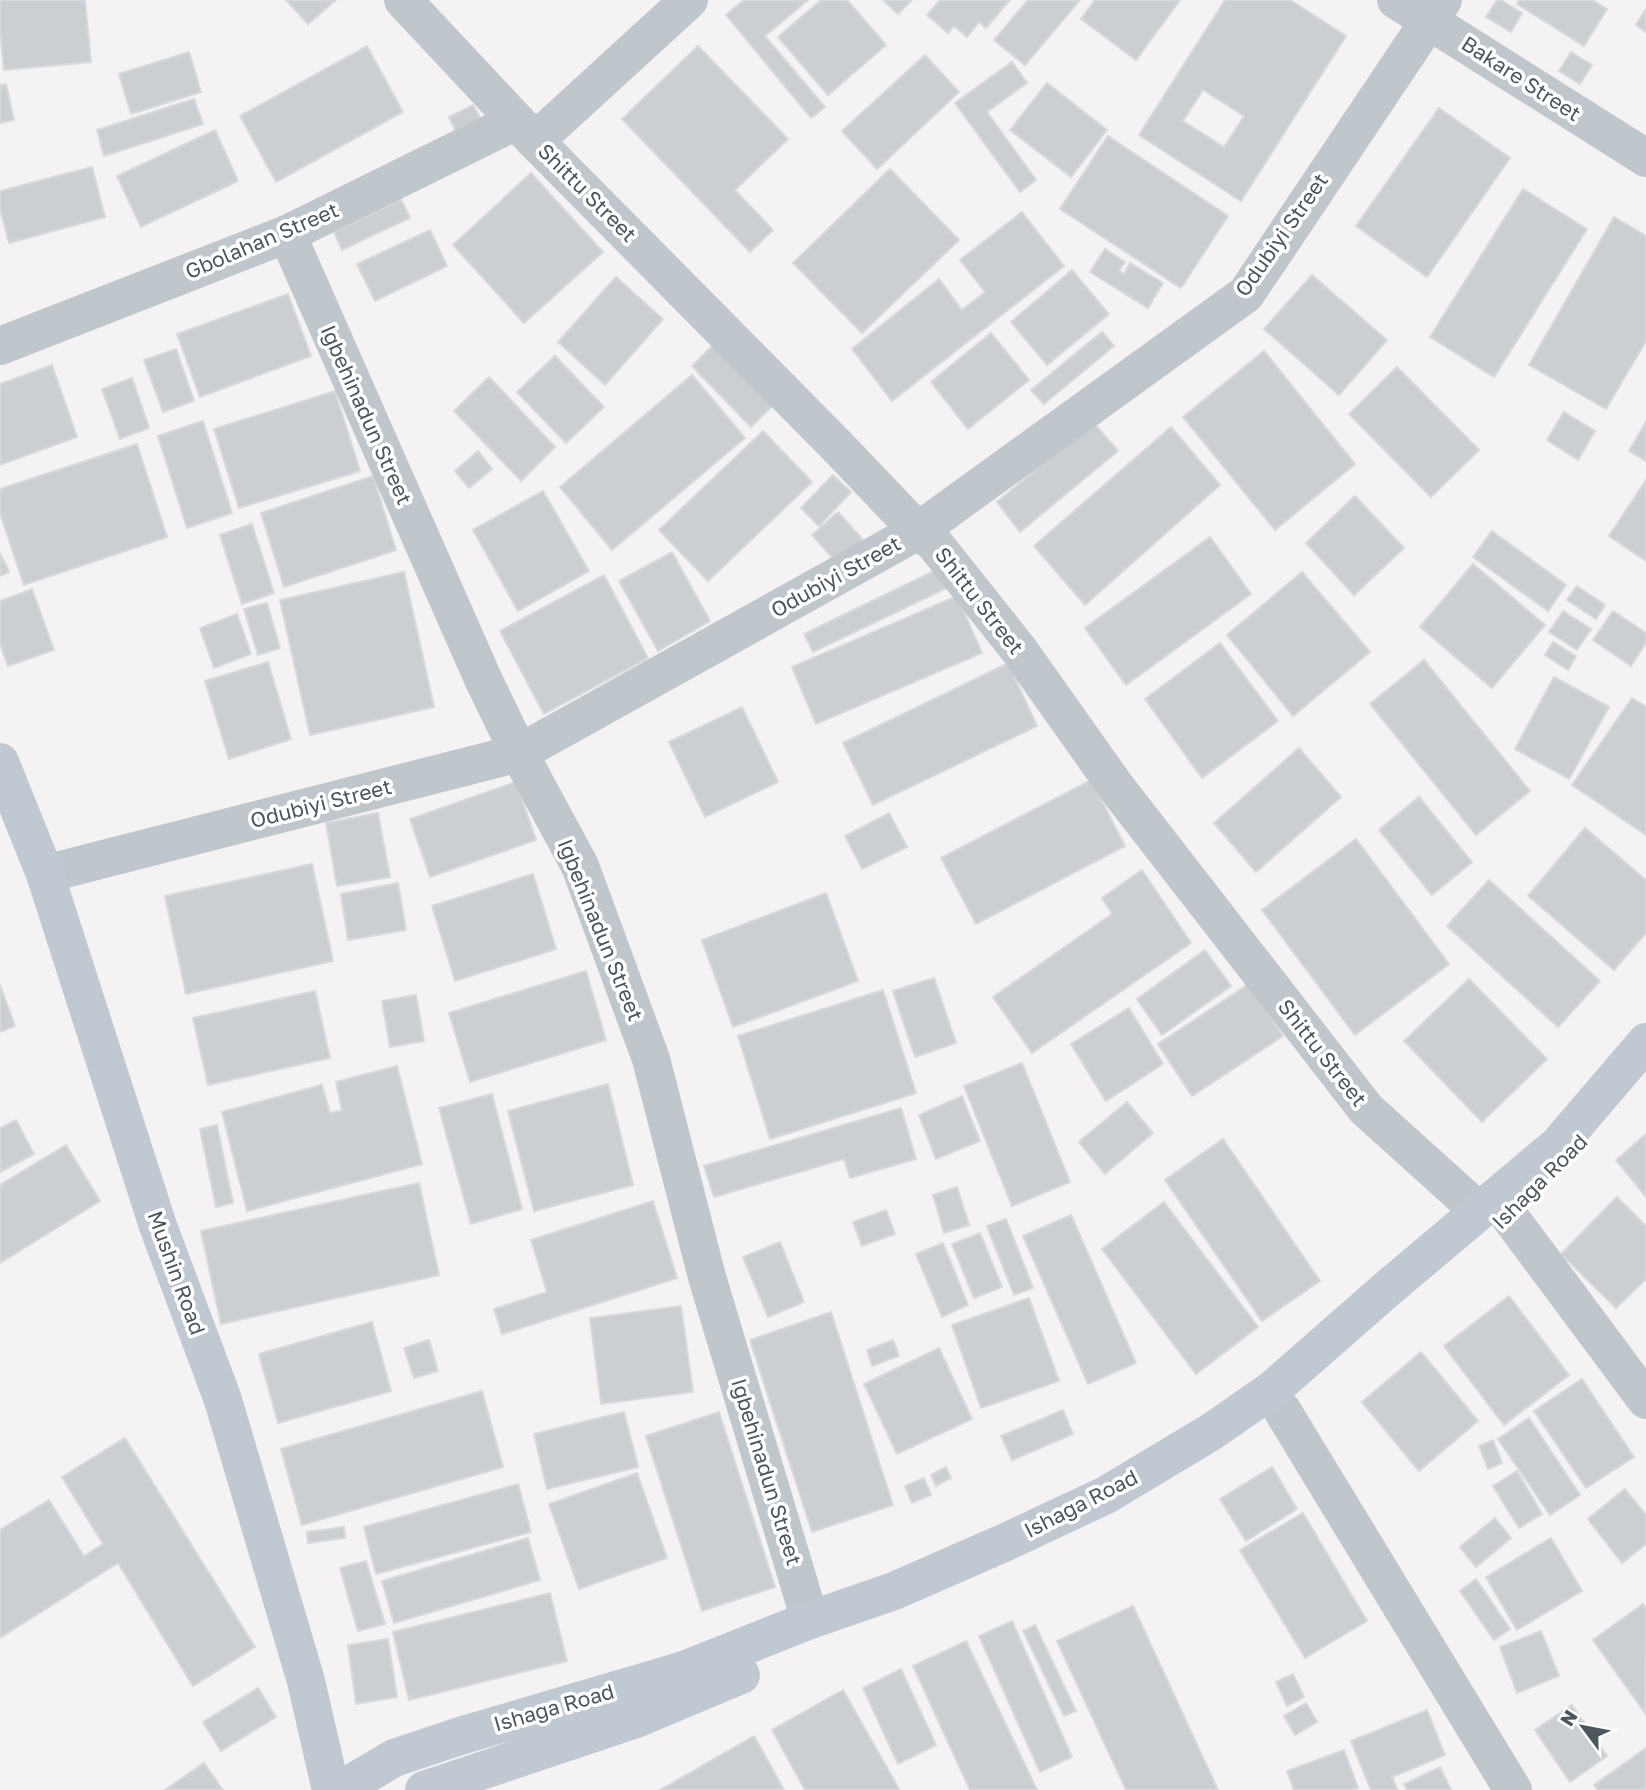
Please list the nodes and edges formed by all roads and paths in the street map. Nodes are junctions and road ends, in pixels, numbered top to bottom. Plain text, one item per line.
1 (403, 0) edge
2 (689, 0) edge
3 (1396, 0) edge
4 (1436, 10) edge
5 (526, 131) junction
6 (1646, 158) edge
7 (287, 234) junction
8 (0, 346) edge
9 (918, 531) junction
10 (519, 753) junction
11 (0, 761) edge
12 (45, 874) junction
13 (1646, 1042) edge
14 (1646, 1073) edge
15 (1494, 1214) junction
16 (1646, 1400) edge
17 (1282, 1410) junction
18 (810, 1620) junction
19 (331, 1790) edge
20 (340, 1790) edge
21 (424, 1790) edge
22 (1513, 1790) edge

1 - 5 street, Shittu Street
2 - 5 street, Gbolahan Street
3 - 4 street, Bakare Street
4 - 6 street, Bakare Street
4 - 9 street, Odubiyi Street
5 - 7 street, Gbolahan Street
5 - 9 street, Shittu Street
7 - 8 street, Gbolahan Street
7 - 10 street, Igbehinadun Street
9 - 10 street, Odubiyi Street
9 - 15 street, Shittu Street
10 - 12 street, Odubiyi Street
10 - 18 street, Igbehinadun Street
11 - 12 main road, Mushin Road
12 - 19 main road, Mushin Road
13 - 15 main road, Ishaga Road
14 - 15 main road, Ishaga Road
15 - 16 street, Shittu Street
15 - 17 main road, Ishaga Road
15 - 18 main road, Ishaga Road
17 - 21 main road, Ishaga Road
17 - 22 street
18 - 20 main road, Ishaga Road

